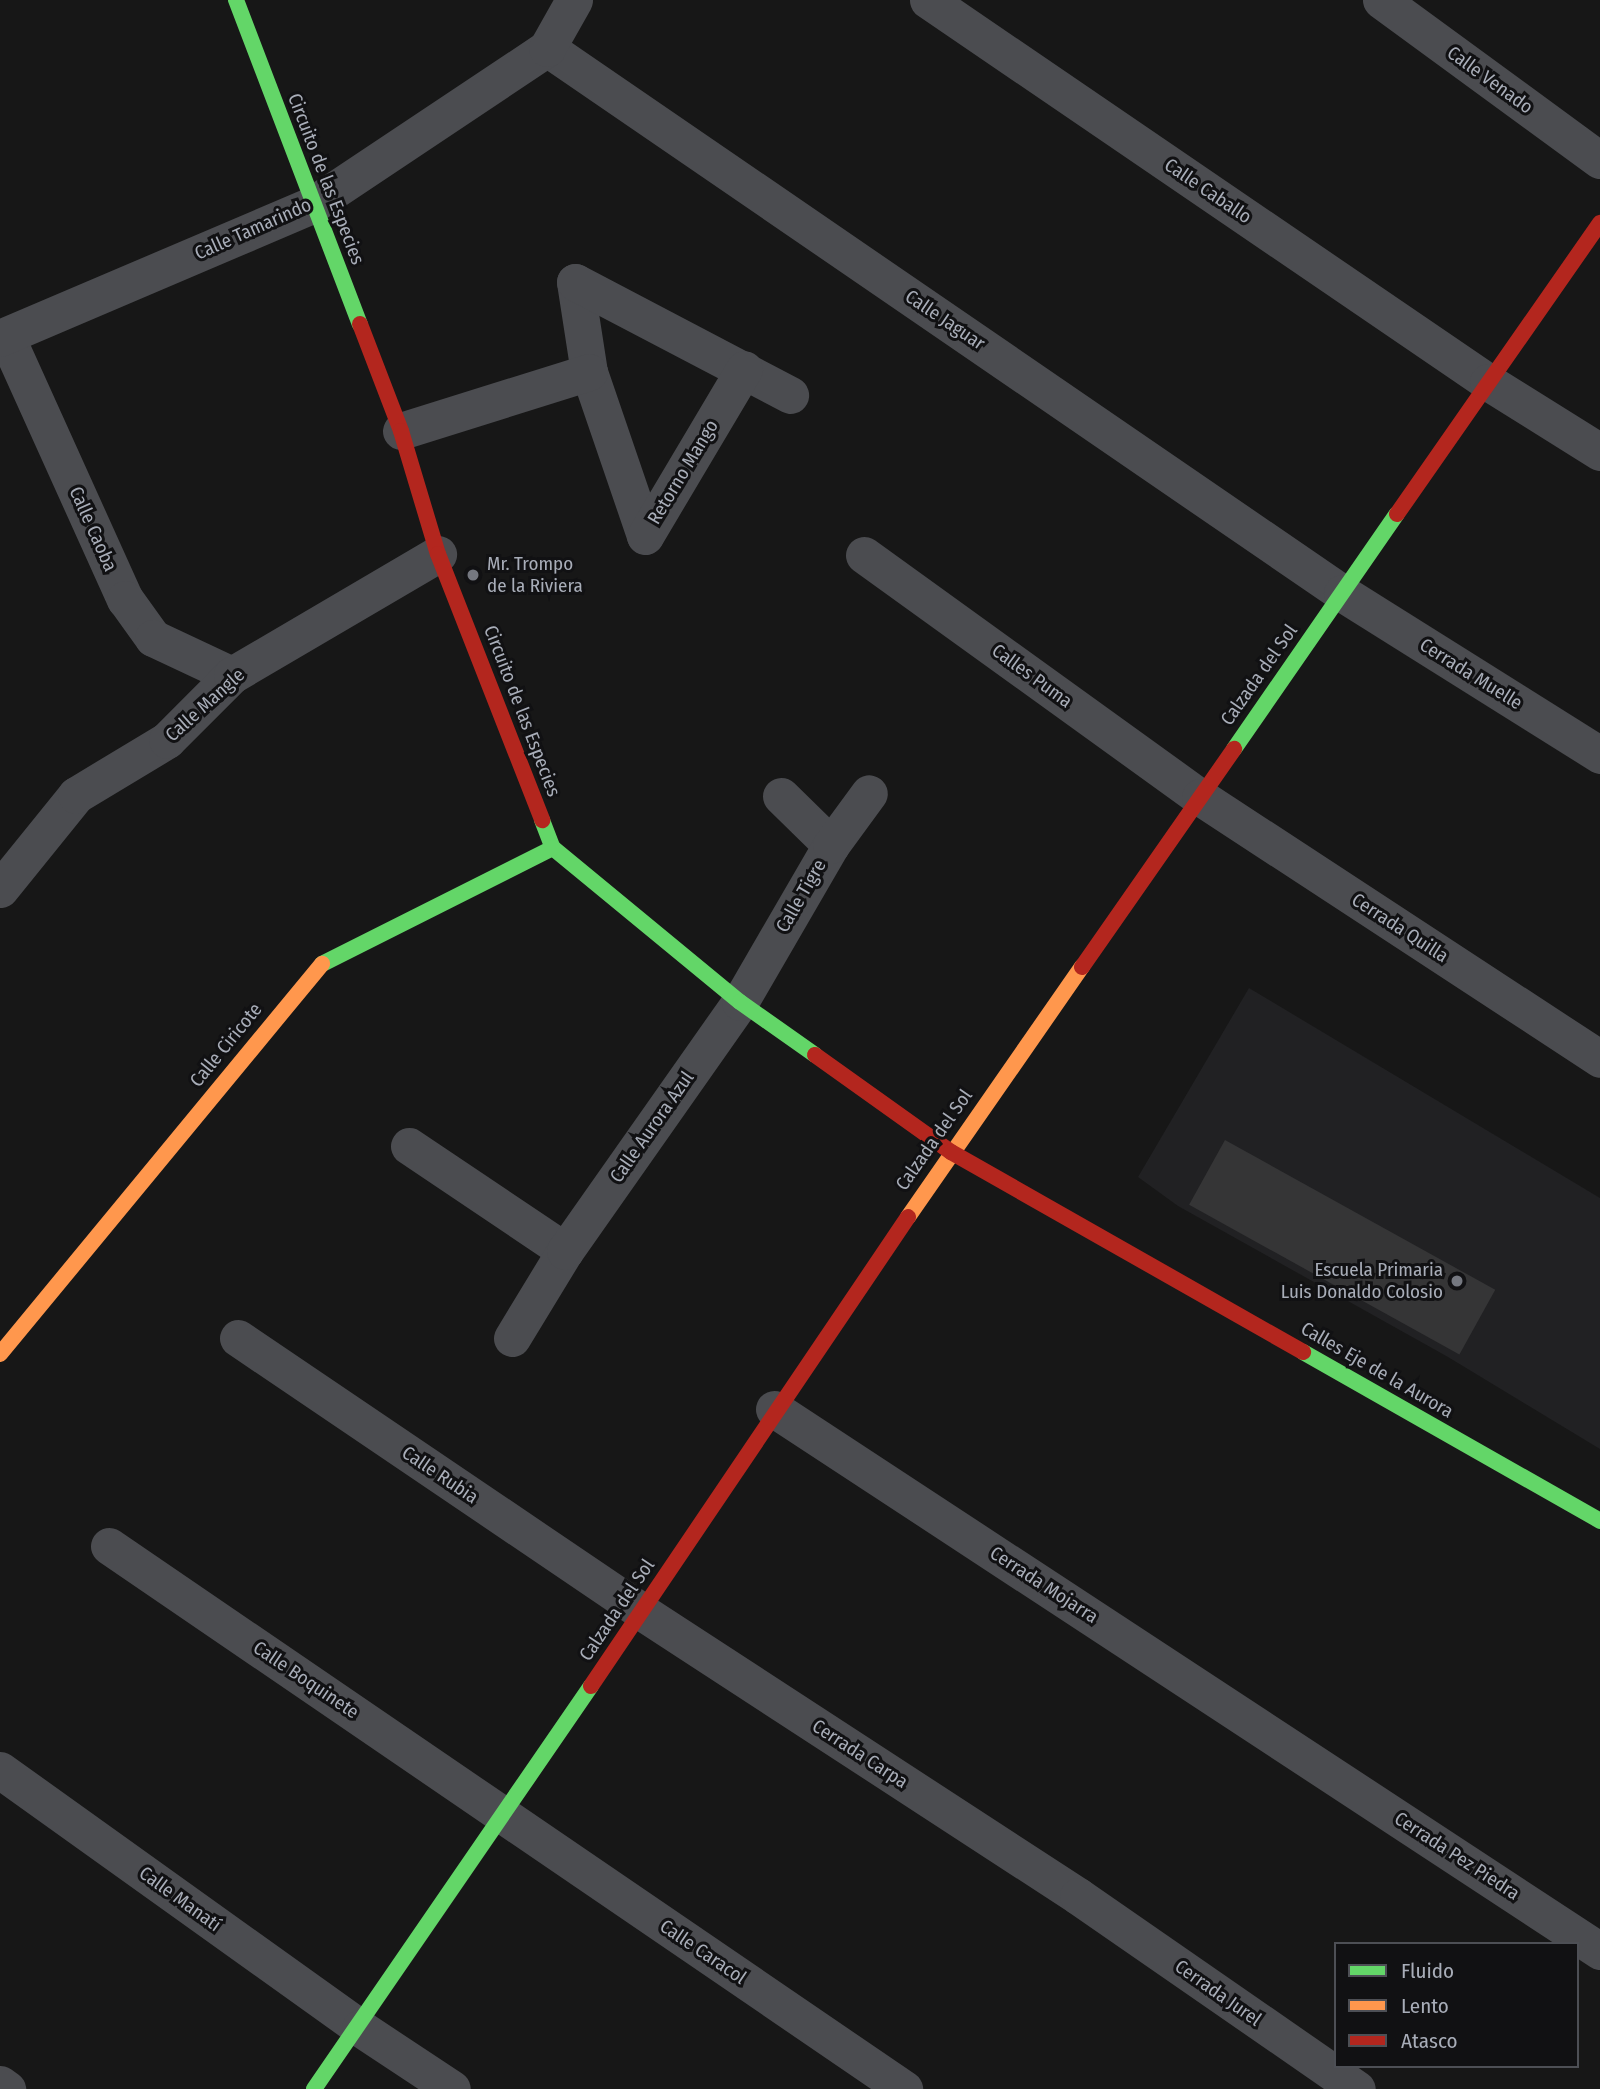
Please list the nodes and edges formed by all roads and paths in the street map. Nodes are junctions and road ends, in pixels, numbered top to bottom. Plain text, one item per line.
1 (236, 0) edge
2 (574, 0) edge
3 (928, 0) edge
4 (1381, 0) edge
5 (547, 48) junction
6 (1600, 160) edge
7 (312, 205) junction
8 (1600, 223) edge
9 (3, 337) edge
10 (744, 369) junction
11 (589, 372) junction
12 (1488, 383) junction
13 (790, 395) dead end
14 (401, 431) junction
15 (1600, 452) edge
16 (438, 554) junction
17 (864, 555) dead end
18 (1342, 593) junction
19 (232, 675) junction
20 (1600, 755) edge
21 (869, 793) dead end
22 (781, 796) dead end
23 (1200, 797) junction
24 (831, 845) junction
25 (553, 848) junction
26 (0, 889) edge
27 (740, 1002) junction
28 (1600, 1059) edge
29 (410, 1146) dead end
30 (951, 1152) junction
31 (565, 1251) junction
32 (238, 1338) dead end
33 (512, 1338) dead end
34 (0, 1354) edge
35 (774, 1409) junction
36 (1600, 1521) edge
37 (109, 1546) dead end
38 (642, 1612) junction
39 (1313, 1761) joint
40 (0, 1770) edge
41 (502, 1815) junction
42 (1078, 1896) joint
43 (1600, 1951) edge
44 (360, 2028) junction
45 (0, 2084) edge
46 (7, 2089) edge
47 (314, 2089) edge
48 (452, 2089) edge
49 (904, 2089) edge
50 (1357, 2089) edge

1 - 7 street, Circuito de las Especies
2 - 5 street, Calle Tamarindo
3 - 12 street, Calle Caballo
4 - 6 street, Calle Venado
5 - 7 street, Calle Tamarindo
5 - 18 street, Calle Jaguar
7 - 9 street, Calle Tamarindo
7 - 14 street, Circuito de las Especies
8 - 12 street, Calzada del Sol
9 - 19 street, Calle Caoba
10 - 11 street, Retorno Mango
10 - 11 street, Retorno Mango
10 - 13 street, Retorno Mango
11 - 14 street
12 - 15 street, Calle Caballo
12 - 18 street, Calzada del Sol
14 - 16 street, Circuito de las Especies
16 - 19 street, Calle Mangle
16 - 25 street, Circuito de las Especies
17 - 23 street, Calles Puma
18 - 20 street, Cerrada Muelle
18 - 23 street, Calzada del Sol
19 - 26 street, Calle Mangle
21 - 24 street, Calle Tigre
22 - 24 street
23 - 28 street, Cerrada Quilla
23 - 30 street, Calzada del Sol
24 - 27 street, Calle Tigre
25 - 27 street, Circuito de las Especies
25 - 34 street, Calle Ciricote
27 - 30 street, Circuito de las Especies
27 - 31 street, Calle Aurora Azul
29 - 31 street
30 - 35 street, Calzada del Sol
30 - 36 street, Calles Eje de la Aurora
31 - 33 street, Calle Aurora Azul
32 - 38 street, Calle Rubia
35 - 38 street, Calzada del Sol
35 - 39 street, Cerrada Mojarra
37 - 41 street, Calle Boquinete
38 - 41 street, Calzada del Sol
38 - 42 street, Cerrada Carpa
39 - 43 street, Cerrada Pez Piedra
40 - 44 street, Calle Manatí
41 - 44 street, Calzada del Sol
41 - 49 street, Calle Caracol
42 - 50 street, Cerrada Jurel
44 - 47 street, Calzada del Sol
44 - 48 street, Calle Manatí
45 - 46 street

